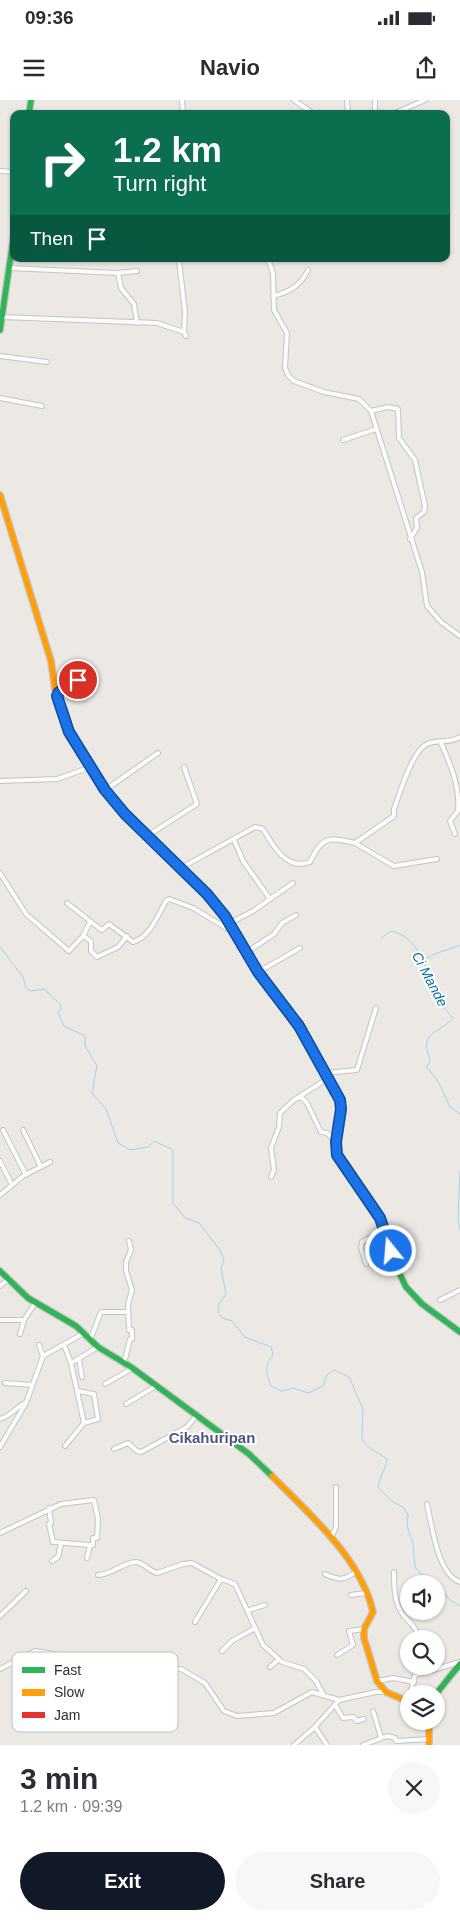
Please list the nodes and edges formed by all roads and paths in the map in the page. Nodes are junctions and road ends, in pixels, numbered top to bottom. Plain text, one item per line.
1 (294, 100) edge
2 (426, 100) edge
3 (308, 110) edge
4 (402, 110) edge
5 (10, 261) edge
6 (180, 262) edge
7 (269, 262) edge
8 (9, 268) junction
9 (308, 270) dead end
10 (137, 271) dead end
11 (118, 273) junction
12 (274, 296) junction
13 (2, 317) junction
14 (136, 323) junction
15 (0, 330) edge
16 (0, 356) edge
17 (47, 362) dead end
18 (0, 398) edge
19 (42, 406) dead end
20 (371, 411) junction
21 (376, 429) junction
22 (343, 440) dead end
23 (0, 494) edge
24 (410, 540) junction
25 (460, 636) edge
26 (89, 674) dead end
27 (57, 696) junction
28 (460, 737) edge
29 (441, 743) junction
30 (158, 753) dead end
31 (91, 767) junction
32 (184, 767) dead end
33 (0, 781) edge
34 (105, 790) junction
35 (455, 834) dead end
36 (147, 836) junction
37 (234, 840) junction
38 (355, 844) junction
39 (437, 859) dead end
40 (181, 868) junction
41 (0, 873) edge
42 (293, 883) dead end
43 (270, 899) junction
44 (68, 903) dead end
45 (296, 915) dead end
46 (90, 922) junction
47 (230, 923) junction
48 (234, 933) junction
49 (83, 936) junction
50 (126, 936) junction
51 (300, 948) dead end
52 (247, 952) junction
53 (258, 972) junction
54 (376, 1008) dead end
55 (324, 1073) junction
56 (327, 1080) junction
57 (298, 1098) junction
58 (3, 1130) dead end
59 (23, 1130) dead end
60 (336, 1142) junction
61 (0, 1161) edge
62 (50, 1162) dead end
63 (41, 1167) junction
64 (26, 1174) junction
65 (271, 1177) dead end
66 (12, 1184) junction
67 (0, 1194) edge
68 (385, 1230) junction
69 (129, 1241) dead end
70 (366, 1264) dead end
71 (0, 1271) edge
72 (9, 1279) junction
73 (0, 1286) edge
74 (460, 1290) edge
75 (440, 1300) dead end
76 (35, 1303) junction
77 (128, 1312) junction
78 (0, 1320) edge
79 (24, 1320) junction
80 (460, 1332) edge
81 (84, 1333) junction
82 (20, 1334) dead end
83 (90, 1340) junction
84 (40, 1345) dead end
85 (64, 1345) junction
86 (98, 1347) junction
87 (43, 1356) junction
88 (79, 1359) junction
89 (124, 1362) junction
90 (71, 1363) junction
91 (132, 1368) junction
92 (82, 1376) dead end
93 (5, 1383) dead end
94 (105, 1384) dead end
95 (32, 1385) junction
96 (156, 1386) junction
97 (78, 1392) junction
98 (26, 1403) junction
99 (126, 1404) dead end
100 (196, 1416) junction
101 (0, 1419) edge
102 (84, 1423) junction
103 (65, 1446) dead end
104 (0, 1447) edge
105 (114, 1449) dead end
106 (336, 1487) dead end
107 (427, 1504) dead end
108 (49, 1508) junction
109 (0, 1533) edge
110 (332, 1536) junction
111 (61, 1544) junction
112 (90, 1545) junction
113 (87, 1558) dead end
114 (52, 1561) dead end
115 (355, 1572) junction
116 (394, 1572) dead end
117 (325, 1574) dead end
118 (98, 1575) dead end
119 (221, 1579) junction
120 (460, 1582) edge
121 (26, 1591) dead end
122 (368, 1593) junction
123 (350, 1595) dead end
124 (264, 1605) dead end
125 (249, 1610) junction
126 (0, 1616) edge
127 (195, 1622) dead end
128 (365, 1626) junction
129 (255, 1628) junction
130 (417, 1630) edge
131 (222, 1651) dead end
132 (337, 1655) dead end
133 (279, 1659) junction
134 (12, 1663) edge
135 (460, 1663) edge
136 (445, 1666) edge
137 (270, 1667) dead end
138 (0, 1669) edge
139 (178, 1669) edge
140 (415, 1675) edge
141 (377, 1681) junction
142 (414, 1682) junction
143 (413, 1685) edge
144 (443, 1685) edge
145 (386, 1692) junction
146 (324, 1696) junction
147 (400, 1698) edge
148 (340, 1700) junction
149 (335, 1705) junction
150 (373, 1712) dead end
151 (364, 1719) dead end
152 (315, 1727) junction
153 (381, 1737) junction
154 (299, 1740) junction
155 (429, 1742) edge
156 (294, 1745) edge
157 (304, 1745) edge
158 (327, 1745) edge
159 (363, 1745) edge

1 - 3 street
2 - 4 street
5 - 8 main road
6 - 14 street
7 - 12 street
8 - 11 street
8 - 13 main road
9 - 12 street
10 - 11 street
11 - 14 street
12 - 20 street
13 - 14 street
13 - 15 main road
16 - 17 street
18 - 19 street
20 - 21 street
20 - 24 street
21 - 22 street
21 - 24 street
23 - 27 main road
24 - 25 street
26 - 27 street
27 - 31 main road
28 - 29 street
29 - 35 street
29 - 38 street
30 - 34 street
31 - 33 street
31 - 34 main road
32 - 36 street
34 - 36 main road
36 - 40 main road
37 - 38 street
37 - 40 street
37 - 43 street
38 - 39 street
40 - 47 main road
41 - 49 street
42 - 43 street
43 - 47 street
44 - 46 street
45 - 52 street
46 - 49 street
46 - 50 street
47 - 48 main road
48 - 50 street
48 - 52 main road
49 - 50 street
51 - 53 street
52 - 53 main road
53 - 55 main road
54 - 55 street
55 - 56 main road
56 - 57 street
56 - 60 main road
57 - 60 street
57 - 65 street
58 - 64 street
59 - 63 street
60 - 68 main road
61 - 66 street
62 - 63 street
63 - 64 street
64 - 66 street
66 - 67 street
68 - 70 street
68 - 80 main road
69 - 77 street
71 - 72 main road
72 - 73 street
72 - 76 main road
74 - 75 street
76 - 79 street
76 - 81 main road
77 - 83 street
77 - 89 street
78 - 79 street
79 - 82 street
81 - 83 main road
81 - 85 street
83 - 86 main road
84 - 87 street
85 - 87 street
85 - 90 street
86 - 88 street
86 - 89 main road
87 - 95 street
88 - 90 street
88 - 92 street
89 - 91 main road
90 - 97 street
91 - 94 street
91 - 96 main road
93 - 95 street
95 - 98 street
96 - 99 street
96 - 100 main road
97 - 102 street
97 - 102 street
98 - 101 street
98 - 104 street
100 - 105 street
100 - 110 main road
102 - 103 street
106 - 110 street
107 - 120 street
108 - 109 street
108 - 111 street
108 - 112 street
110 - 115 main road
111 - 112 street
111 - 114 street
112 - 113 street
115 - 117 street
115 - 122 main road
116 - 130 street
118 - 119 street
119 - 125 street
119 - 127 street
121 - 126 street
122 - 123 street
122 - 128 main road
124 - 125 street
125 - 129 street
128 - 132 street
128 - 141 main road
129 - 131 street
129 - 133 street
133 - 137 street
133 - 146 street
134 - 138 street
135 - 136 street
135 - 144 main road
139 - 146 street
140 - 142 street
141 - 142 street
141 - 145 main road
142 - 143 street
145 - 147 main road
145 - 148 street
146 - 148 street
148 - 149 street
149 - 151 street
149 - 152 street
150 - 153 street
152 - 154 street
152 - 158 street
153 - 155 street
153 - 159 street
154 - 156 street
154 - 157 street

